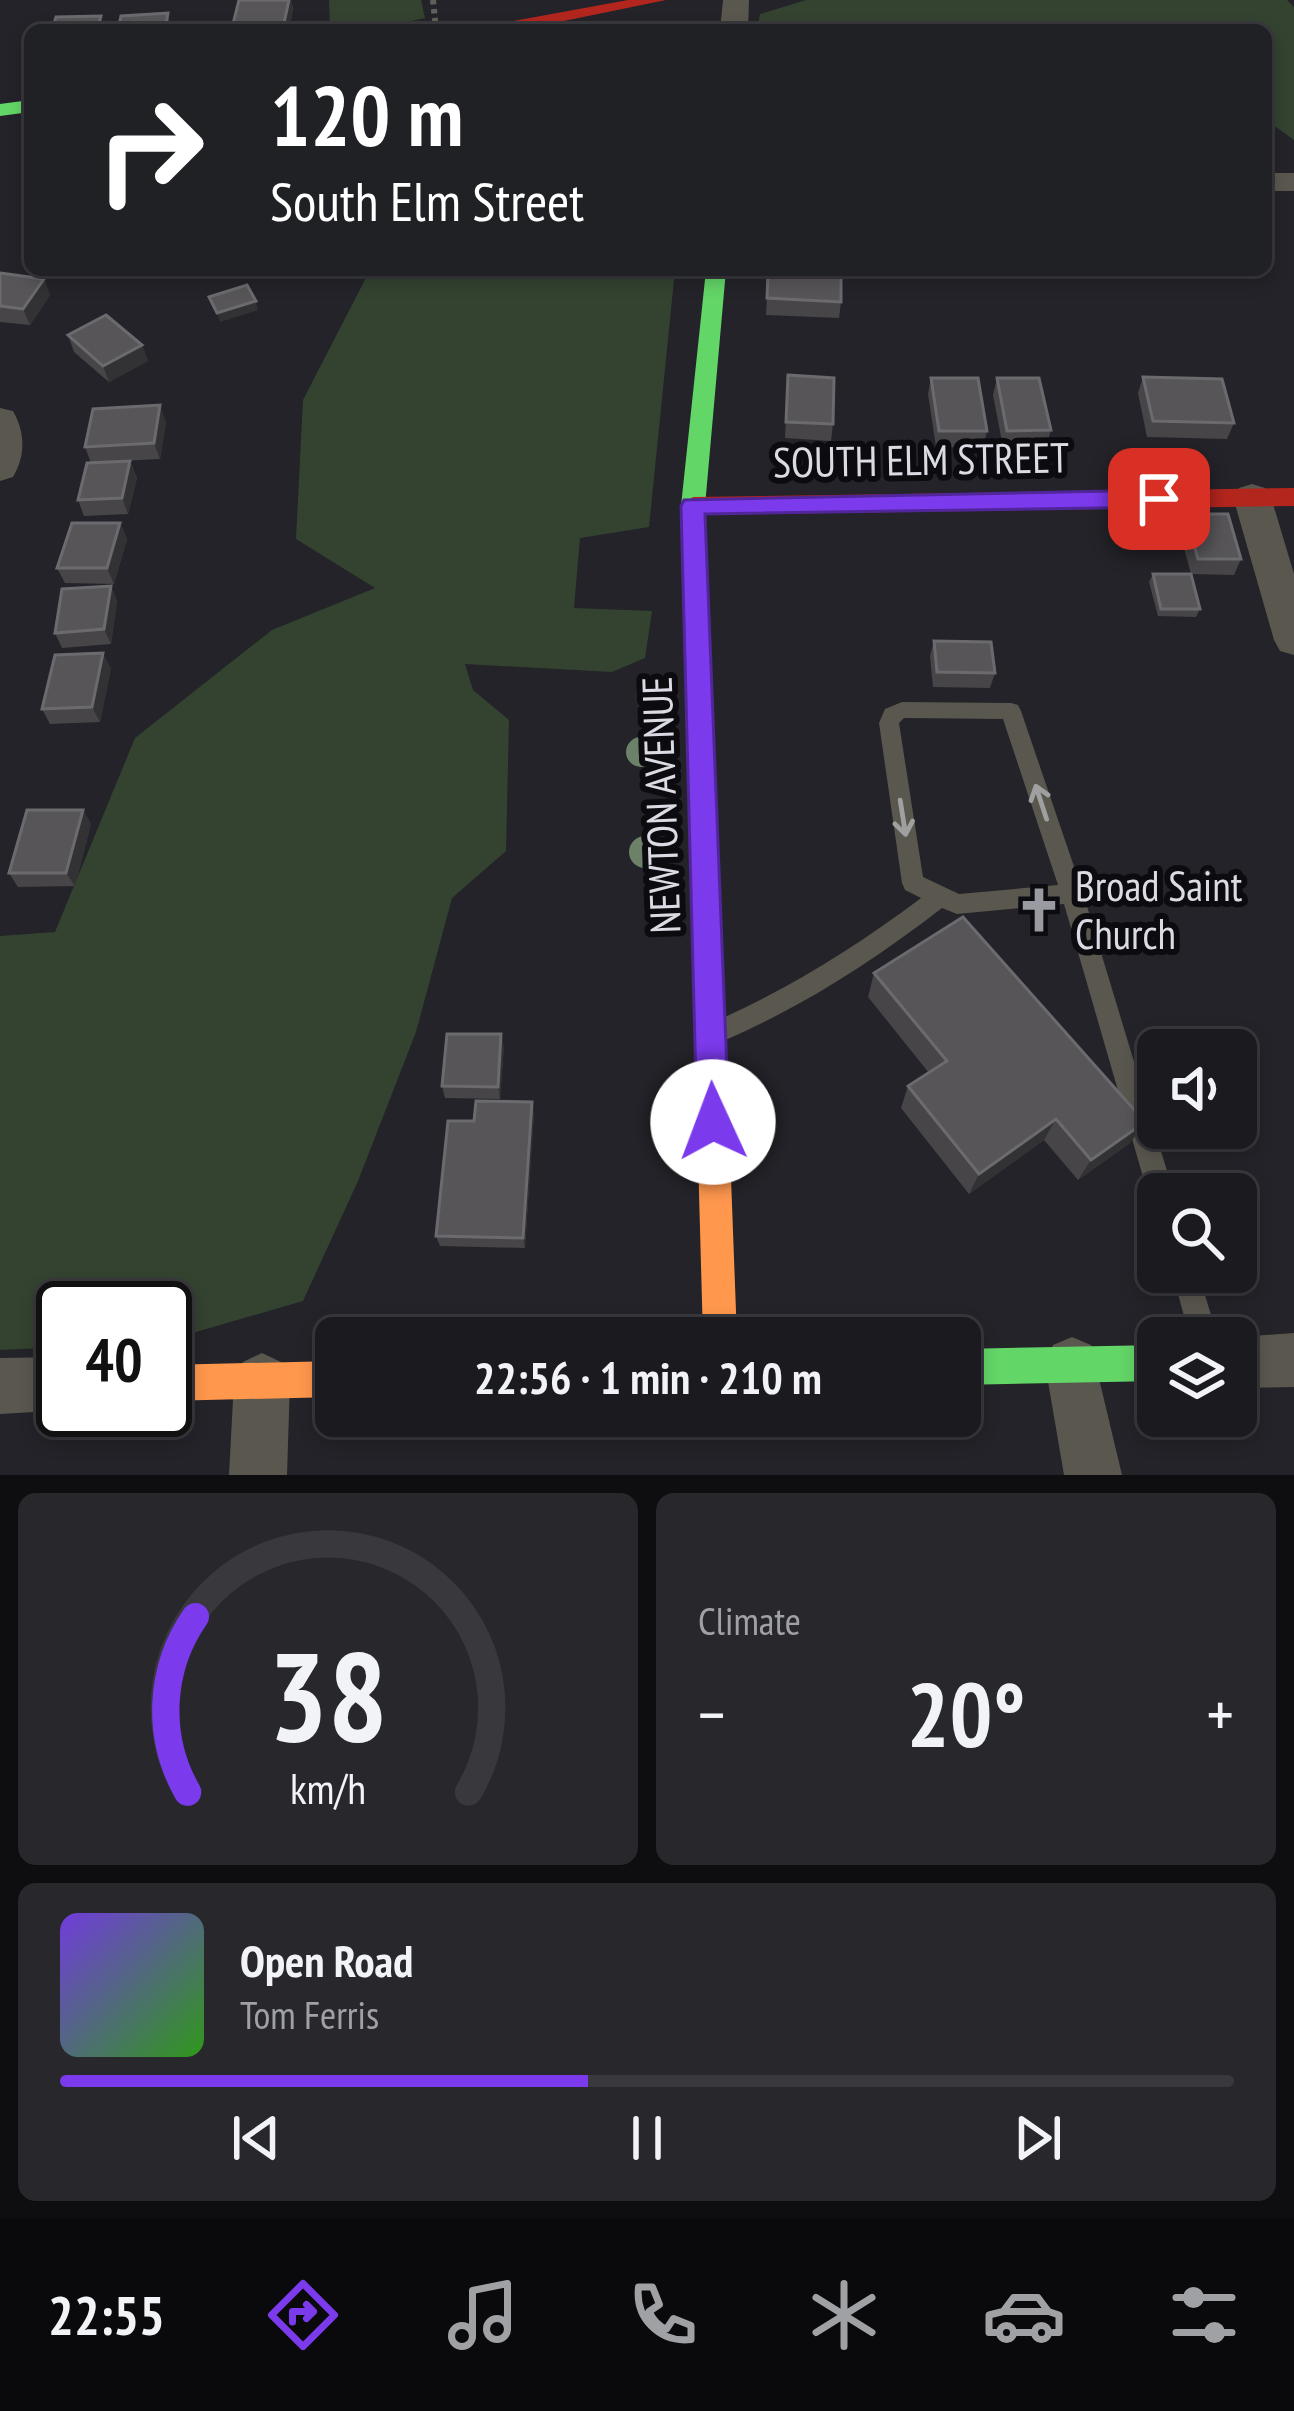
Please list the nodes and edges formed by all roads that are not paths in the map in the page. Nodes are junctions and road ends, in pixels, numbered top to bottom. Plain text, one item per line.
1 (657, 0) edge
2 (522, 24) edge
3 (715, 276) edge
4 (0, 420) edge
5 (0, 468) edge
6 (1294, 496) edge
7 (1252, 497) junction
8 (693, 506) junction
9 (1294, 640) edge
10 (1072, 893) junction
11 (938, 898) junction
12 (710, 1035) junction
13 (1155, 1173) edge
14 (719, 1317) edge
15 (1294, 1360) edge
16 (1257, 1361) edge
17 (1137, 1363) edge
18 (1072, 1364) junction
19 (981, 1366) edge
20 (315, 1380) edge
21 (262, 1381) junction
22 (192, 1382) edge
23 (36, 1385) edge
24 (0, 1386) edge
25 (257, 1475) edge
26 (1093, 1475) edge

1 - 2 street
3 - 8 street, NEWTON AVENUE
4 - 5 street
6 - 7 street, SOUTH ELM STREET
7 - 8 street, SOUTH ELM STREET
7 - 9 street
8 - 12 street, NEWTON AVENUE
10 - 11 lane
10 -> 11 lane
10 - 13 lane
11 - 12 lane
12 - 14 street, NEWTON AVENUE
15 - 16 street
17 - 18 street
18 - 19 street
18 - 26 street
20 - 21 street
21 - 22 street
21 - 25 street
23 - 24 street

